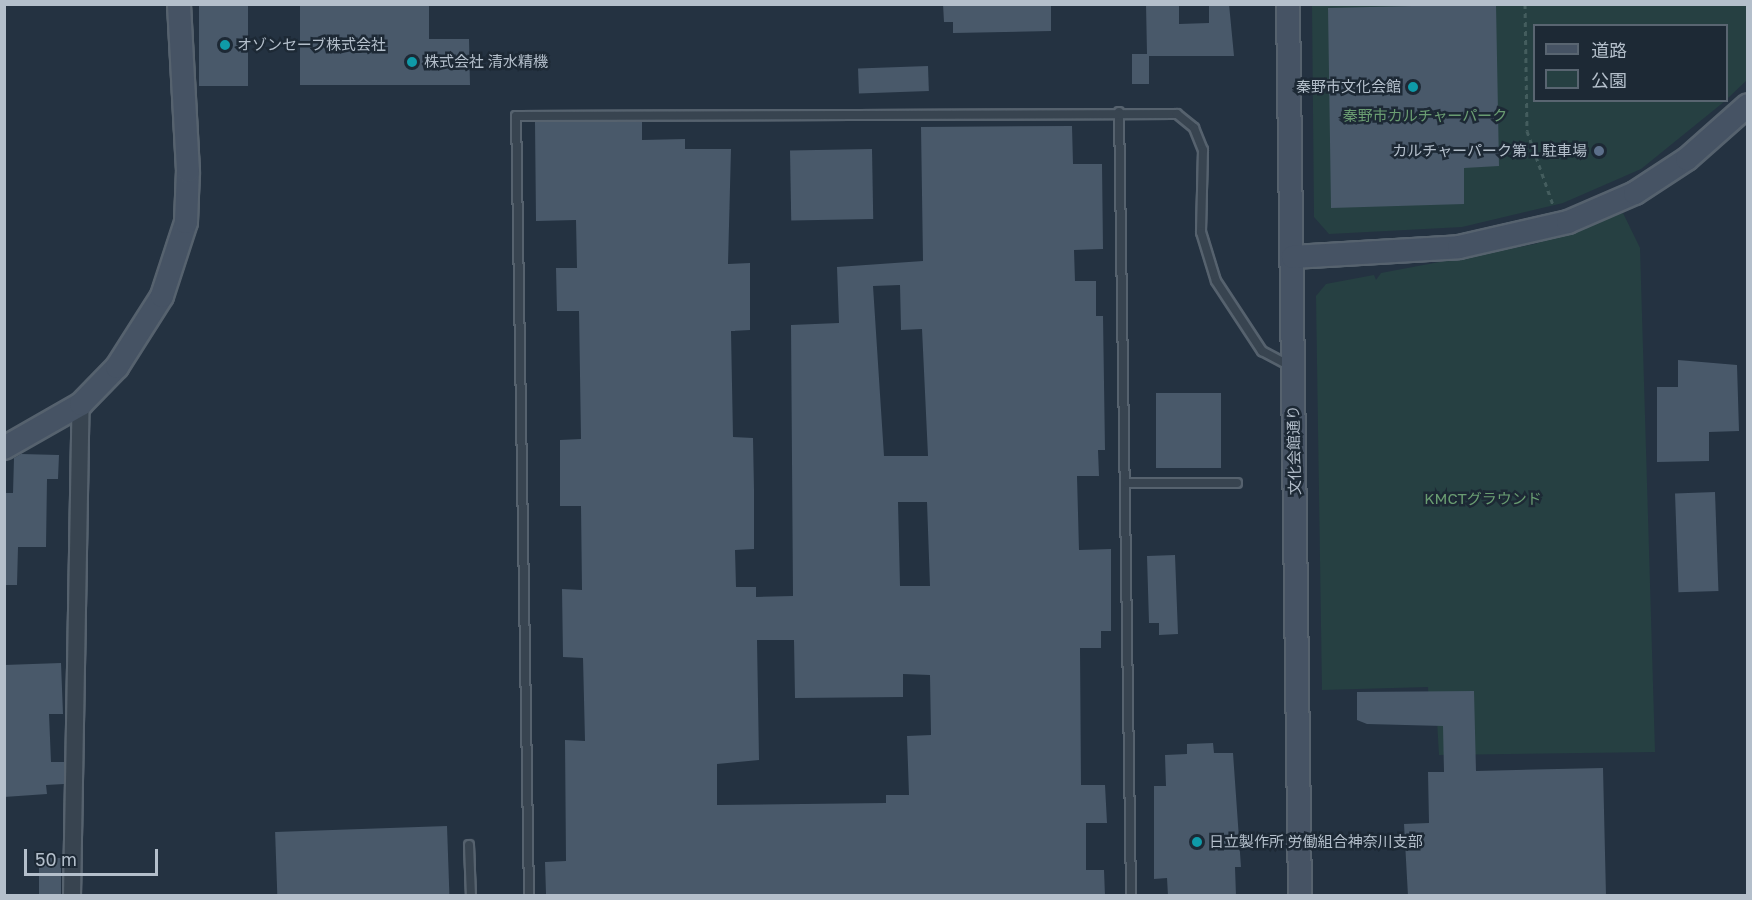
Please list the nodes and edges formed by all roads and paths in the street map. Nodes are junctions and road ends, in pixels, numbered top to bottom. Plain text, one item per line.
1 (179, 4) edge
2 (1288, 4) edge
3 (1525, 4) edge
4 (1748, 105) edge
5 (1119, 112) junction
6 (1554, 209) dead end
7 (1293, 257) junction
8 (1293, 368) junction
9 (81, 404) junction
10 (4, 448) edge
11 (1127, 483) junction
12 (1237, 483) dead end
13 (469, 845) dead end
14 (72, 896) edge
15 (471, 896) edge
16 (529, 896) edge
17 (1131, 896) edge
18 (1300, 896) edge

1 - 9 street
2 - 7 street, 文化会館通り
3 - 6 path
4 - 7 street
5 - 8 lane
5 - 11 lane
5 - 16 lane
7 - 8 street, 文化会館通り
8 - 18 street, 文化会館通り
9 - 10 street
9 - 14 street
11 - 12 lane
11 - 17 lane
13 - 15 lane

